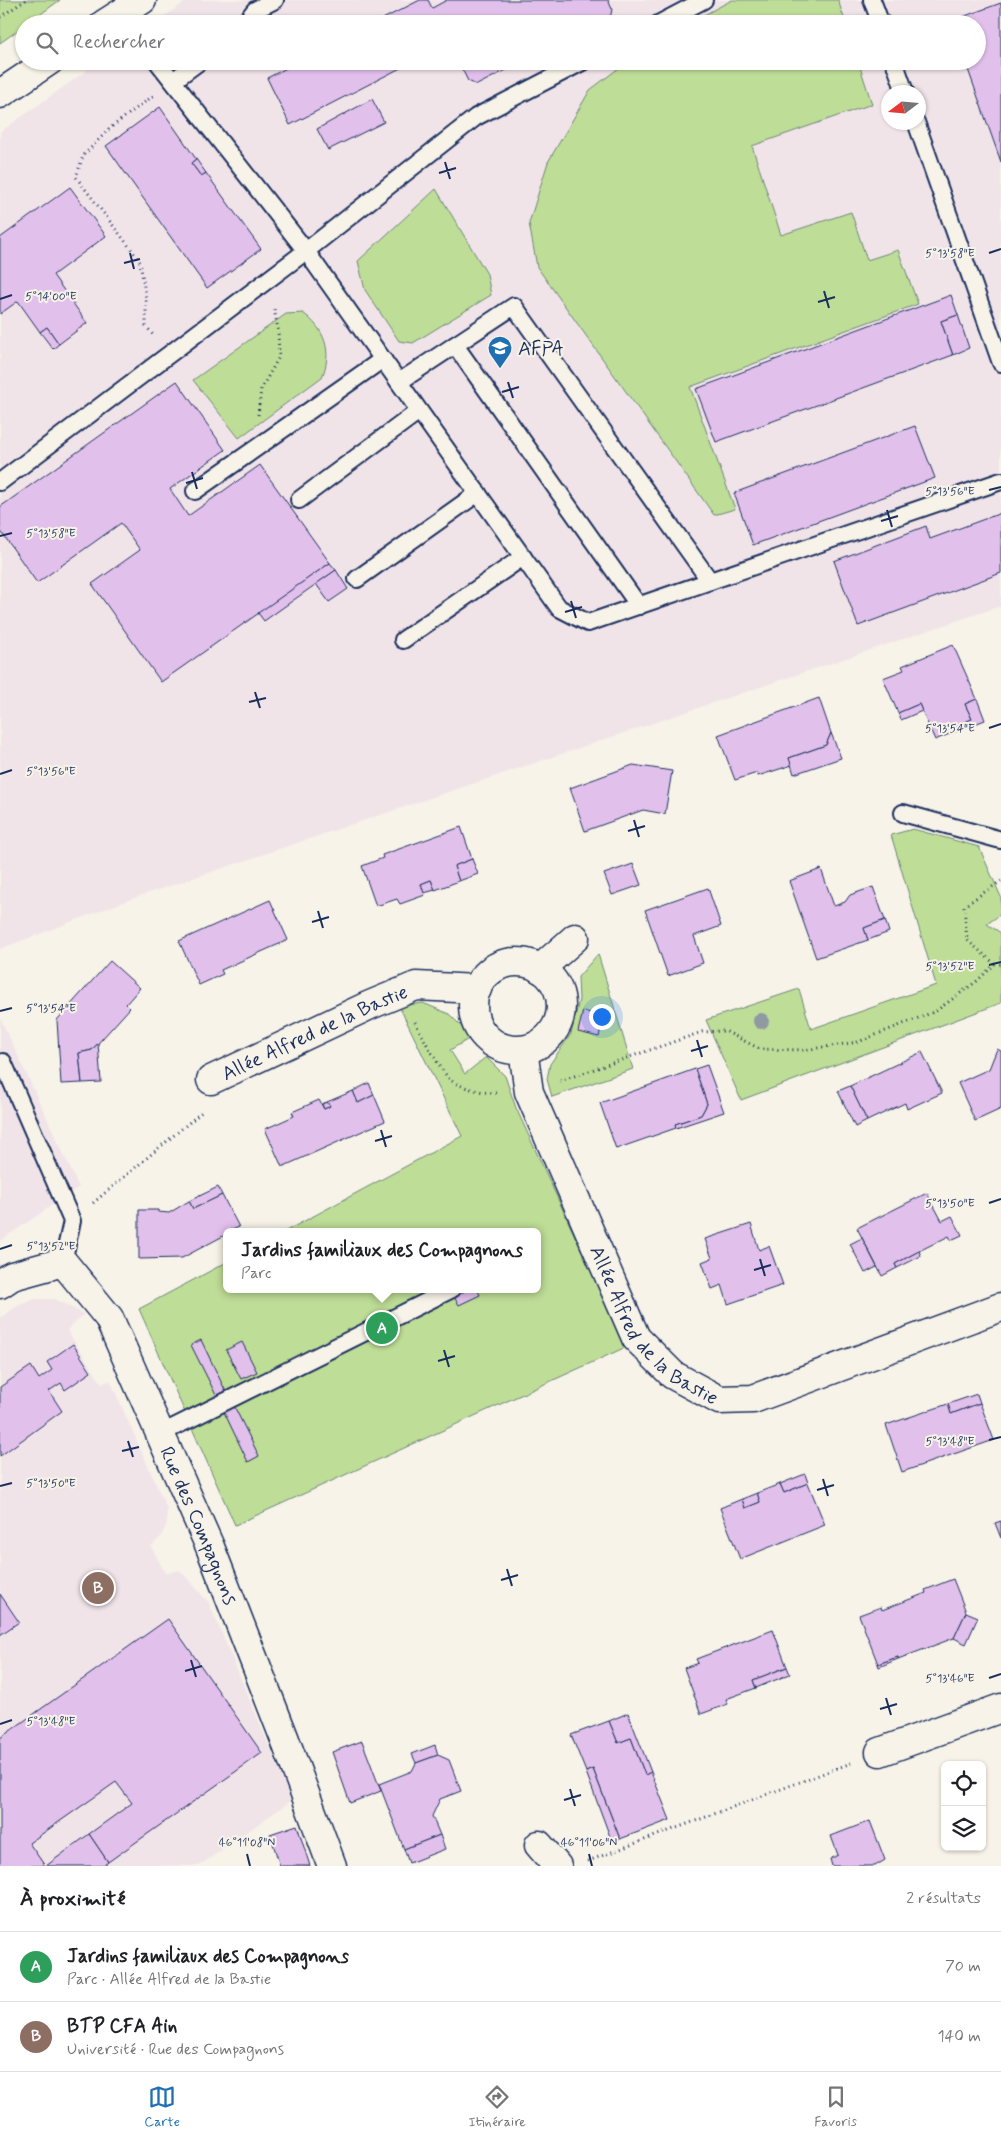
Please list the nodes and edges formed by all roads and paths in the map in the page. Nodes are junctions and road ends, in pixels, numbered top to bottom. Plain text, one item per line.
1 (26, 0) edge
2 (275, 0) edge
3 (704, 0) edge
4 (878, 2) edge
5 (251, 15) edge
6 (675, 15) edge
7 (880, 15) edge
8 (0, 17) edge
9 (36, 70) edge
10 (164, 70) edge
11 (188, 70) edge
12 (567, 70) edge
13 (897, 70) edge
14 (173, 82) junction
15 (903, 85) edge
16 (0, 94) edge
17 (919, 130) edge
18 (306, 251) junction
19 (269, 280) junction
20 (455, 345) junction
21 (169, 355) junction
22 (383, 359) junction
23 (1001, 363) edge
24 (399, 382) junction
25 (419, 411) junction
26 (253, 450) junction
27 (1001, 481) edge
28 (0, 482) edge
29 (195, 490) dead end
30 (478, 493) junction
31 (299, 500) dead end
32 (523, 557) junction
33 (356, 578) dead end
34 (710, 582) junction
35 (639, 606) junction
36 (403, 640) dead end
37 (902, 813) dead end
38 (1001, 840) edge
39 (1001, 881) edge
40 (575, 938) dead end
41 (995, 964) junction
42 (1001, 964) edge
43 (540, 969) junction
44 (477, 989) junction
45 (400, 992) junction
46 (523, 1050) junction
47 (3, 1062) dead end
48 (211, 1080) joint
49 (529, 1092) junction
50 (72, 1220) junction
51 (63, 1262) junction
52 (0, 1284) edge
53 (444, 1293) edge
54 (1001, 1307) edge
55 (160, 1434) junction
56 (1001, 1708) edge
57 (880, 1752) joint
58 (539, 1845) dead end
59 (584, 1862) dead end
60 (332, 1866) edge
61 (557, 1866) edge

1 - 8 path
2 - 5 lane
3 - 6 lane
4 - 7 lane
9 - 16 street
10 - 14 lane
11 - 14 lane
12 - 18 lane
13 - 15 lane
14 - 18 lane
14 - 21 path
17 - 23 lane
18 - 19 lane
18 - 22 lane
19 - 21 lane
19 - 26 path
20 - 24 lane
20 - 34 lane
20 - 35 lane
21 - 28 lane
22 - 24 lane
22 - 26 lane
24 - 25 lane
25 - 30 lane
25 - 31 lane
26 - 29 lane
27 - 34 lane
30 - 32 lane
30 - 33 lane
32 - 35 lane
32 - 36 lane
34 - 35 lane
37 - 38 lane
39 - 41 path
40 - 43 street
41 - 42 path
41 - 49 path
43 - 44 street
43 - 46 street
44 - 45 street, Allée Alfred de la Bastie
44 - 46 street
45 - 48 street, Allée Alfred de la Bastie
45 - 49 path
46 - 49 street, Allée Alfred de la Bastie
47 - 50 lane
48 - 50 path
49 - 54 street, Allée Alfred de la Bastie
50 - 51 lane
51 - 52 street
51 - 55 street, Rue des Compagnons
53 - 55 lane
55 - 60 street, Rue des Compagnons
56 - 57 street
57 - 59 path
58 - 61 street

